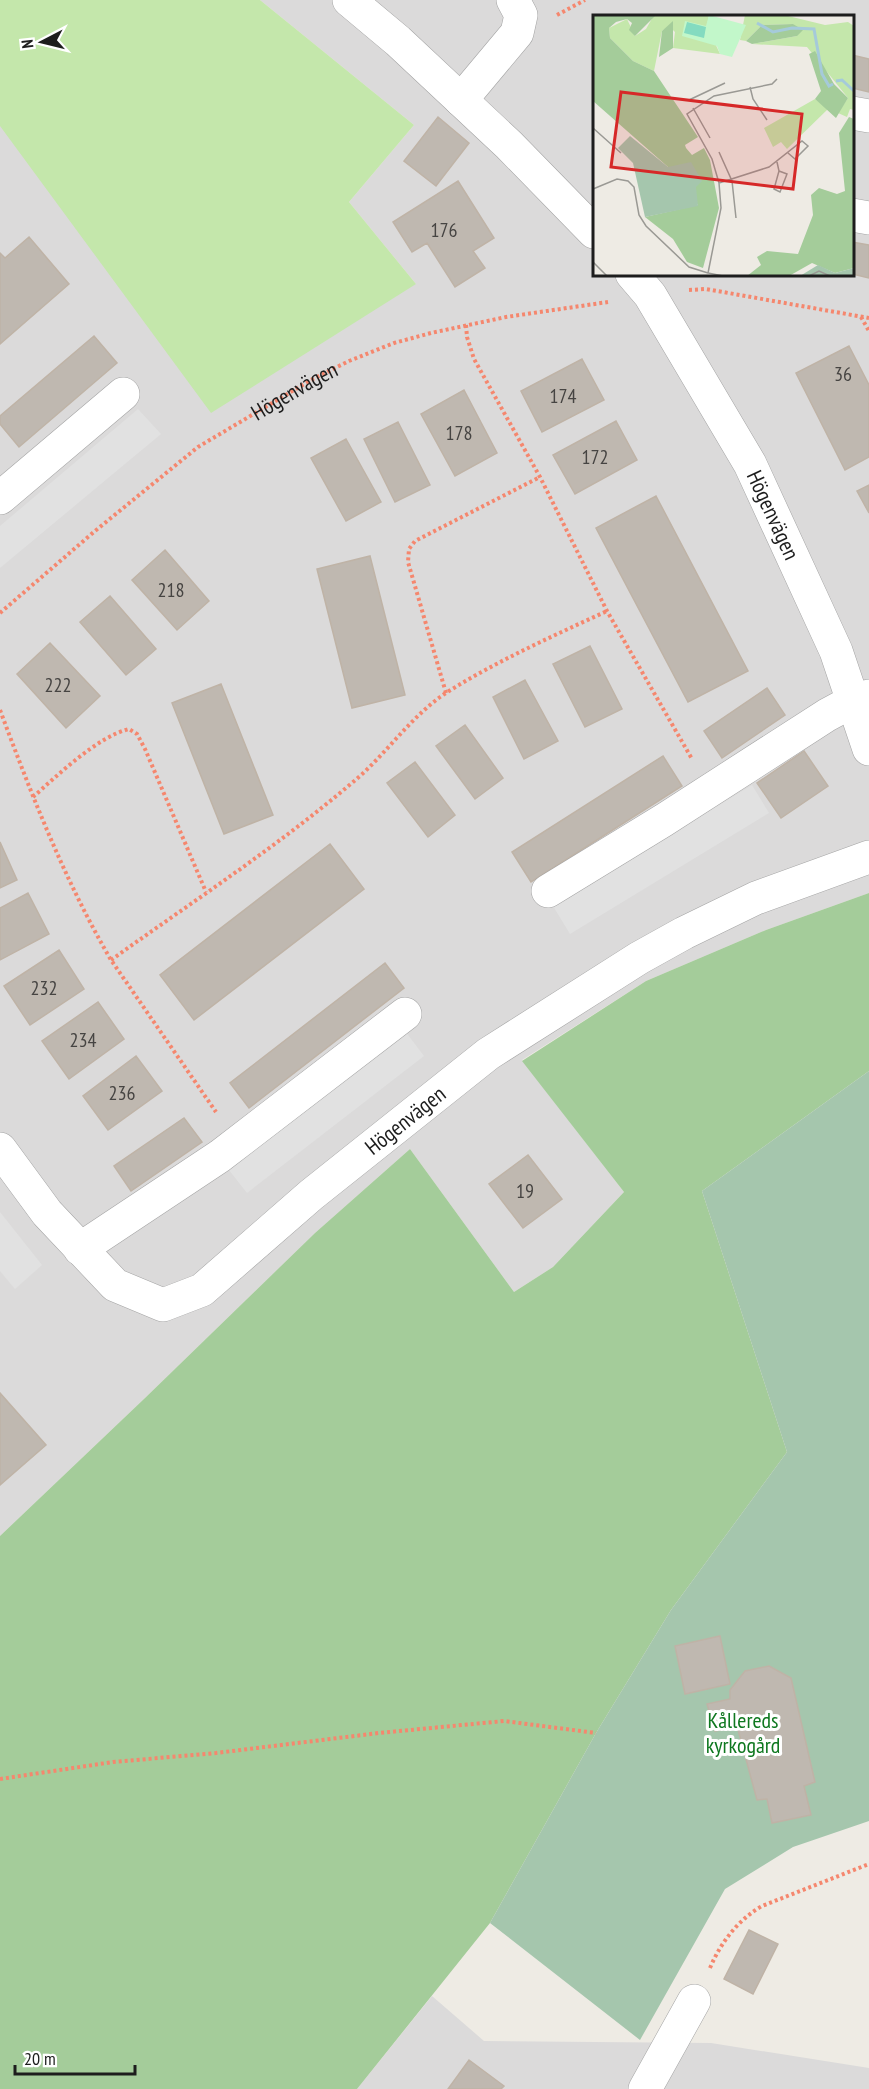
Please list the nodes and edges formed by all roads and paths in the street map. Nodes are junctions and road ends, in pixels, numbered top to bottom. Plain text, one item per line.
1 (349, 0) edge
2 (513, 0) edge
3 (461, 100) junction
4 (854, 113) edge
5 (869, 116) edge
6 (854, 215) edge
7 (590, 216) edge
8 (869, 218) edge
9 (641, 285) edge
10 (861, 317) junction
11 (869, 318) edge
12 (466, 325) junction
13 (869, 331) edge
14 (123, 394) dead end
15 (540, 477) junction
16 (0, 498) edge
17 (607, 611) junction
18 (0, 613) edge
19 (446, 693) junction
20 (861, 698) edge
21 (0, 710) edge
22 (869, 749) edge
23 (710, 790) junction
24 (33, 797) junction
25 (869, 857) edge
26 (548, 891) dead end
27 (206, 892) junction
28 (111, 960) junction
29 (405, 1014) dead end
30 (237, 1142) junction
31 (0, 1149) edge
32 (80, 1249) junction
33 (596, 1733) dead end
34 (0, 1779) edge
35 (869, 1864) edge
36 (694, 2001) joint
37 (645, 2089) edge

1 - 3 street
2 - 3 street
3 - 7 street
4 - 5 street
6 - 8 street
9 - 10 path, Högenvägen
9 - 12 path, Högenvägen
9 - 20 street, Högenvägen
10 - 11 path, Högenvägen
10 - 13 path
12 - 15 path
12 - 18 path, Högenvägen
14 - 16 street
15 - 17 path
15 - 19 path
17 - 19 path
17 - 23 path
19 - 27 path
20 - 22 street, Högenvägen
20 - 23 street
21 - 24 path
23 - 26 street
24 - 27 path
24 - 28 path
25 - 32 street, Högenvägen
27 - 28 path
28 - 30 path
29 - 30 street
30 - 32 street
31 - 32 street, Högenvägen
33 - 34 path
35 - 36 path
36 - 37 street

